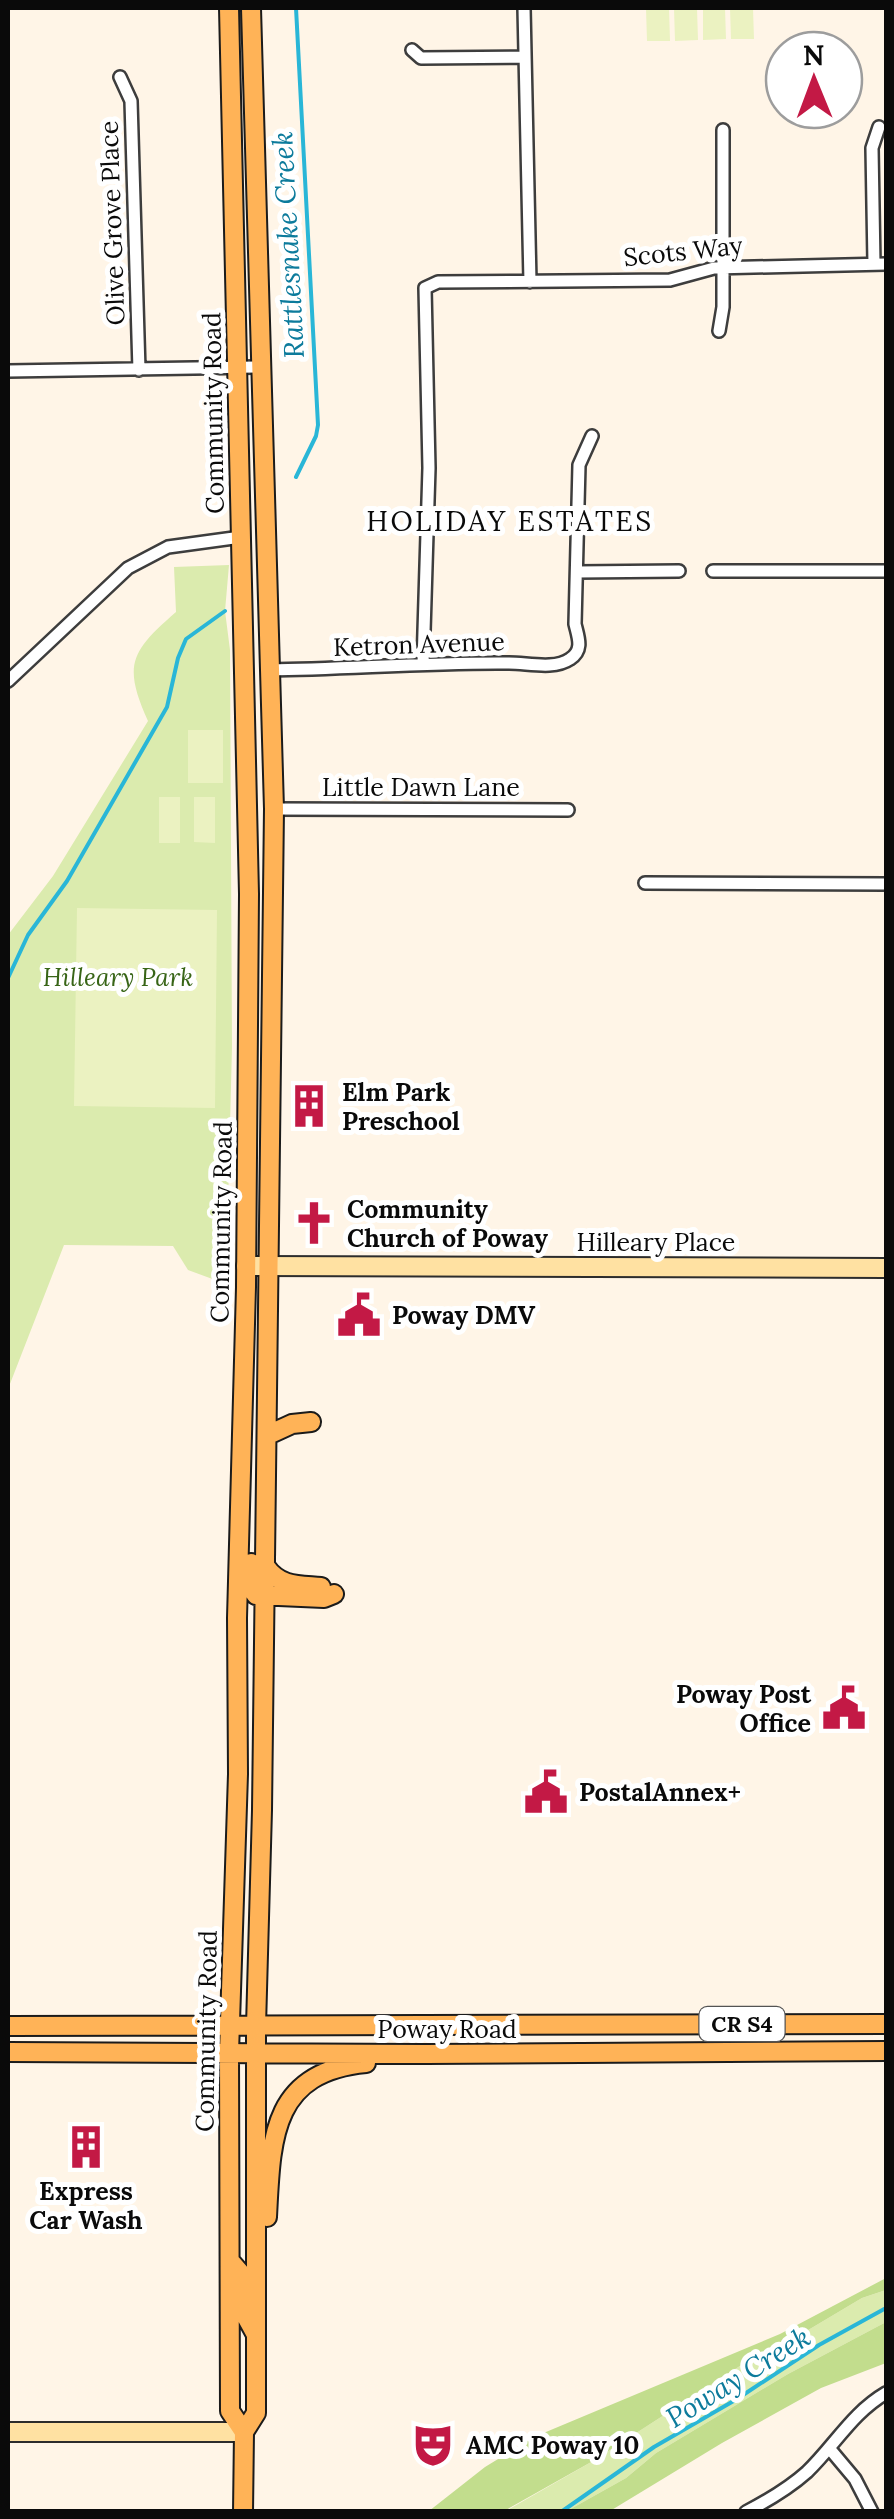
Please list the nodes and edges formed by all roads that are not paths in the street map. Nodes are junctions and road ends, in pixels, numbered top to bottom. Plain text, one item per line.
1 (230, 8) edge
2 (250, 8) edge
3 (524, 8) edge
4 (412, 50) dead end
5 (525, 57) junction
6 (120, 77) dead end
7 (879, 127) dead end
8 (724, 130) dead end
9 (881, 264) edge
10 (723, 267) junction
11 (530, 282) junction
12 (719, 331) dead end
13 (259, 367) junction
14 (237, 368) junction
15 (139, 370) junction
16 (8, 371) edge
17 (592, 436) dead end
18 (241, 537) junction
19 (679, 571) dead end
20 (713, 571) dead end
21 (886, 571) edge
22 (576, 572) junction
23 (243, 590) junction
24 (267, 616) junction
25 (423, 664) junction
26 (269, 670) junction
27 (8, 681) edge
28 (248, 712) junction
29 (274, 809) junction
30 (568, 810) dead end
31 (248, 811) junction
32 (646, 883) dead end
33 (886, 884) edge
34 (274, 888) junction
35 (246, 1266) junction
36 (270, 1266) junction
37 (886, 1268) edge
38 (311, 1422) dead end
39 (242, 1434) junction
40 (268, 1435) junction
41 (266, 1568) junction
42 (265, 1597) junction
43 (238, 1638) junction
44 (238, 1718) junction
45 (263, 1734) junction
46 (262, 1810) junction
47 (727, 2024) junction
48 (886, 2024) edge
49 (598, 2025) junction
50 (230, 2026) junction
51 (256, 2026) junction
52 (12, 2030) edge
53 (886, 2051) edge
54 (8, 2052) edge
55 (229, 2053) junction
56 (256, 2054) junction
57 (426, 2054) junction
58 (458, 2054) junction
59 (594, 2054) junction
60 (230, 2261) junction
61 (258, 2296) junction
62 (257, 2338) junction
63 (886, 2393) edge
64 (8, 2432) edge
65 (244, 2432) junction
66 (828, 2448) junction
67 (243, 2512) edge
68 (746, 2512) edge
69 (872, 2512) edge

1 - 14 main road, Community Road
2 - 13 main road, Community Road
3 - 5 street
4 - 5 street
5 - 11 street
6 - 15 street, Olive Grove Place
7 - 9 street
8 - 10 street
9 - 10 street, Scots Way
10 - 11 street, Scots Way
10 - 12 street
11 - 25 street, Scots Way
13 - 14 street
13 - 24 main road, Community Road
14 - 15 street
14 - 18 main road, Community Road
15 - 16 street
17 - 22 street
18 - 23 main road, Community Road
18 - 24 main road
18 - 27 street
19 - 22 street
20 - 21 street
22 - 25 street, Ketron Avenue
23 - 26 main road
23 - 28 main road, Community Road
24 - 26 main road, Community Road
25 - 26 street, Ketron Avenue
26 - 29 main road, Community Road
28 - 29 main road
28 - 31 main road, Community Road
29 - 30 street, Little Dawn Lane
29 - 34 main road, Community Road
31 - 34 main road
31 - 35 main road, Community Road
32 - 33 street
34 - 36 main road, Community Road
35 - 36 street, Hilleary Place
35 - 39 main road, Community Road
36 - 37 street, Hilleary Place
36 - 40 main road, Community Road
38 - 40 main road
39 - 42 main road
39 - 43 main road, Community Road
40 - 41 main road, Community Road
41 - 42 main road, Community Road
41 - 42 main road
42 - 45 main road, Community Road
43 - 44 main road, Community Road
43 - 45 main road
44 - 46 main road
44 - 50 main road, Community Road
45 - 46 main road, Community Road
46 - 51 main road, Community Road
47 - 48 main road, Poway Road / CR S4
47 - 49 main road, Poway Road / CR S4
47 - 59 main road
49 - 51 main road, Poway Road / CR S4
49 - 58 main road
50 - 51 main road, Poway Road / CR S4
50 - 52 main road, Poway Road / CR S4
50 - 55 main road, Community Road
51 - 56 main road, Community Road
53 - 59 main road, Poway Road / CR S4
54 - 55 main road, Poway Road / CR S4
55 - 56 main road, Poway Road / CR S4
55 - 60 main road, Community Road
56 - 57 main road, Poway Road / CR S4
56 - 61 main road, Community Road
57 - 58 main road, Poway Road / CR S4
57 - 61 main road
58 - 59 main road, Poway Road / CR S4
60 - 62 main road
60 - 65 main road, Community Road
61 - 62 main road, Community Road
62 - 65 main road, Community Road
63 - 66 street
64 - 65 street
65 - 67 main road, Community Road
66 - 68 street
66 - 69 street

